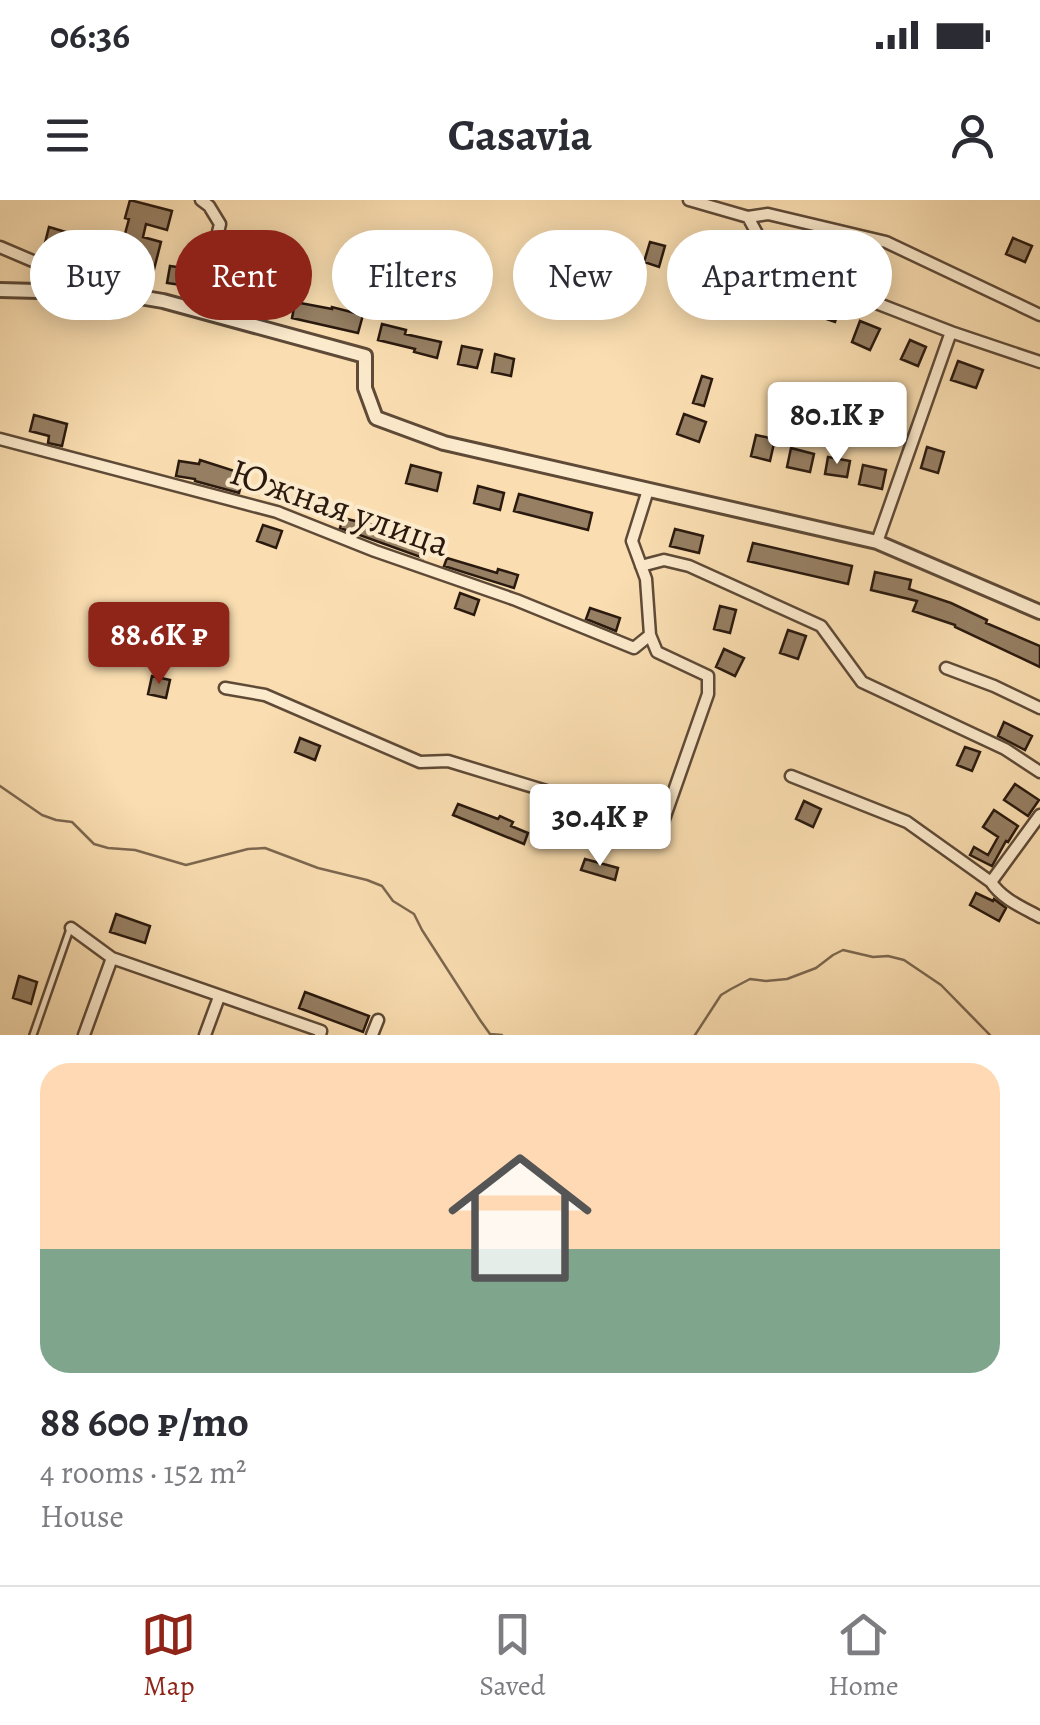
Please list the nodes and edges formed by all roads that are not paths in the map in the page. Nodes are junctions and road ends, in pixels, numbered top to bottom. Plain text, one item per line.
1 (202, 200) edge
2 (689, 200) edge
3 (729, 206) edge
4 (748, 217) junction
5 (219, 230) edge
6 (0, 246) edge
7 (30, 259) edge
8 (0, 290) edge
9 (30, 291) edge
10 (1040, 315) edge
11 (233, 320) edge
12 (951, 332) junction
13 (1040, 362) edge
14 (0, 439) edge
15 (648, 490) junction
16 (877, 542) junction
17 (641, 566) junction
18 (1040, 612) edge
19 (650, 635) junction
20 (946, 668) dead end
21 (226, 688) dead end
22 (1040, 708) edge
23 (1040, 772) edge
24 (792, 776) dead end
25 (1040, 815) edge
26 (991, 882) junction
27 (1040, 917) edge
28 (70, 928) joint
29 (112, 958) junction
30 (219, 997) junction
31 (378, 1020) dead end
32 (33, 1035) edge
33 (84, 1035) edge
34 (205, 1035) edge
35 (320, 1035) edge
36 (372, 1035) edge

1 - 5 street
2 - 3 street
3 - 4 street
4 - 10 street
4 - 12 street
6 - 7 street
8 - 9 street
11 - 15 street
12 - 13 street
12 - 16 street
14 - 19 street, Южная улица
15 - 16 street
15 - 17 street
16 - 18 street
17 - 19 street
17 - 23 street
19 - 21 street
20 - 22 street
24 - 26 street
25 - 26 street
26 - 27 street
28 - 29 street
28 - 32 lane
29 - 30 street
29 - 33 street
30 - 34 street
30 - 35 street
31 - 36 street

